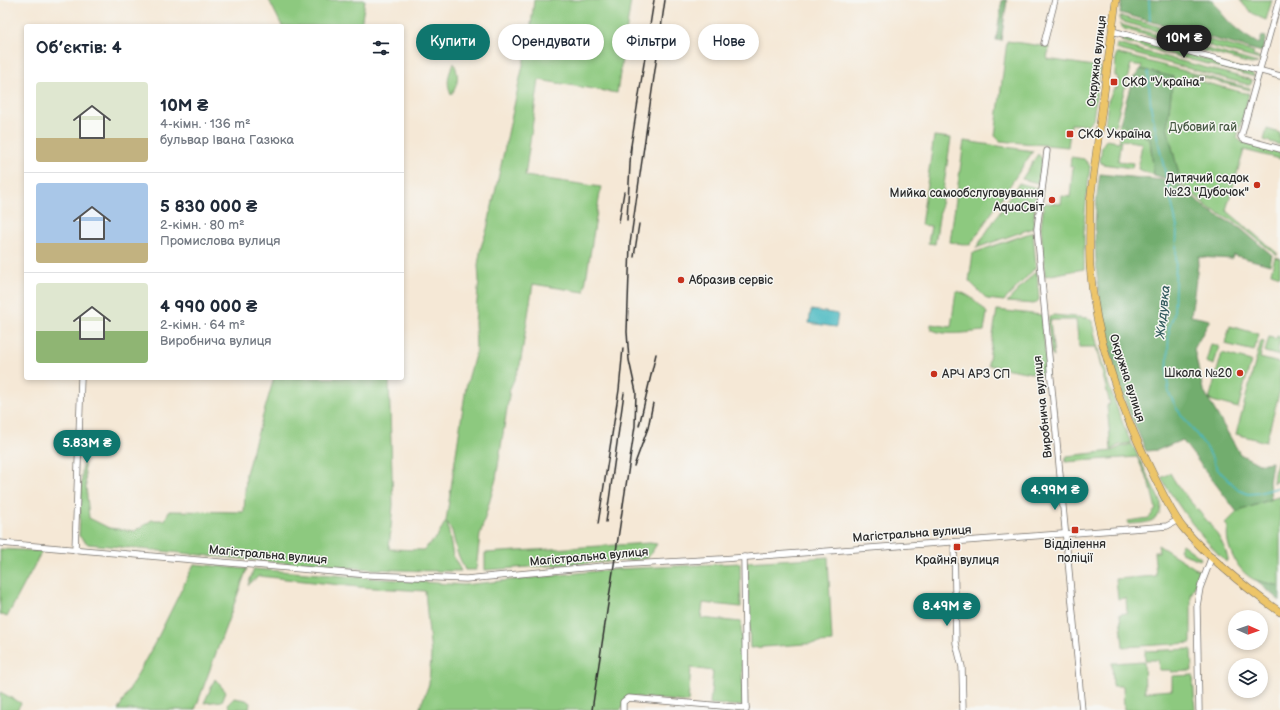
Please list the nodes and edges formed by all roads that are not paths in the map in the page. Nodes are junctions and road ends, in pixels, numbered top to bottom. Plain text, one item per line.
1 (1055, 0) edge
2 (1116, 0) edge
3 (1279, 0) edge
4 (1112, 31) junction
5 (1044, 43) dead end
6 (1261, 71) junction
7 (1280, 76) edge
8 (1280, 149) edge
9 (1047, 151) dead end
10 (81, 380) edge
11 (1178, 520) junction
12 (1066, 534) junction
13 (954, 542) junction
14 (0, 543) edge
15 (75, 550) junction
16 (1212, 556) junction
17 (744, 557) junction
18 (1280, 612) edge
19 (746, 709) edge
20 (622, 710) edge
21 (962, 710) edge
22 (1082, 710) edge
23 (1199, 710) edge

1 - 5 street
2 - 4 main road, Окружна вулиця
3 - 6 street
4 - 6 street
4 - 11 main road, Окружна вулиця
6 - 7 street
6 - 8 street
9 - 12 street, Виробнича вулиця
10 - 15 street
11 - 12 street, Магістральна вулиця
11 - 16 main road, Окружна вулиця
12 - 13 street, Магістральна вулиця
12 - 22 street, Виробнича вулиця
13 - 17 street, Магістральна вулиця
13 - 21 street
14 - 15 street, Магістральна вулиця
15 - 17 street, Магістральна вулиця
16 - 18 main road, Окружна вулиця
16 - 23 street
17 - 19 street
19 - 20 street

